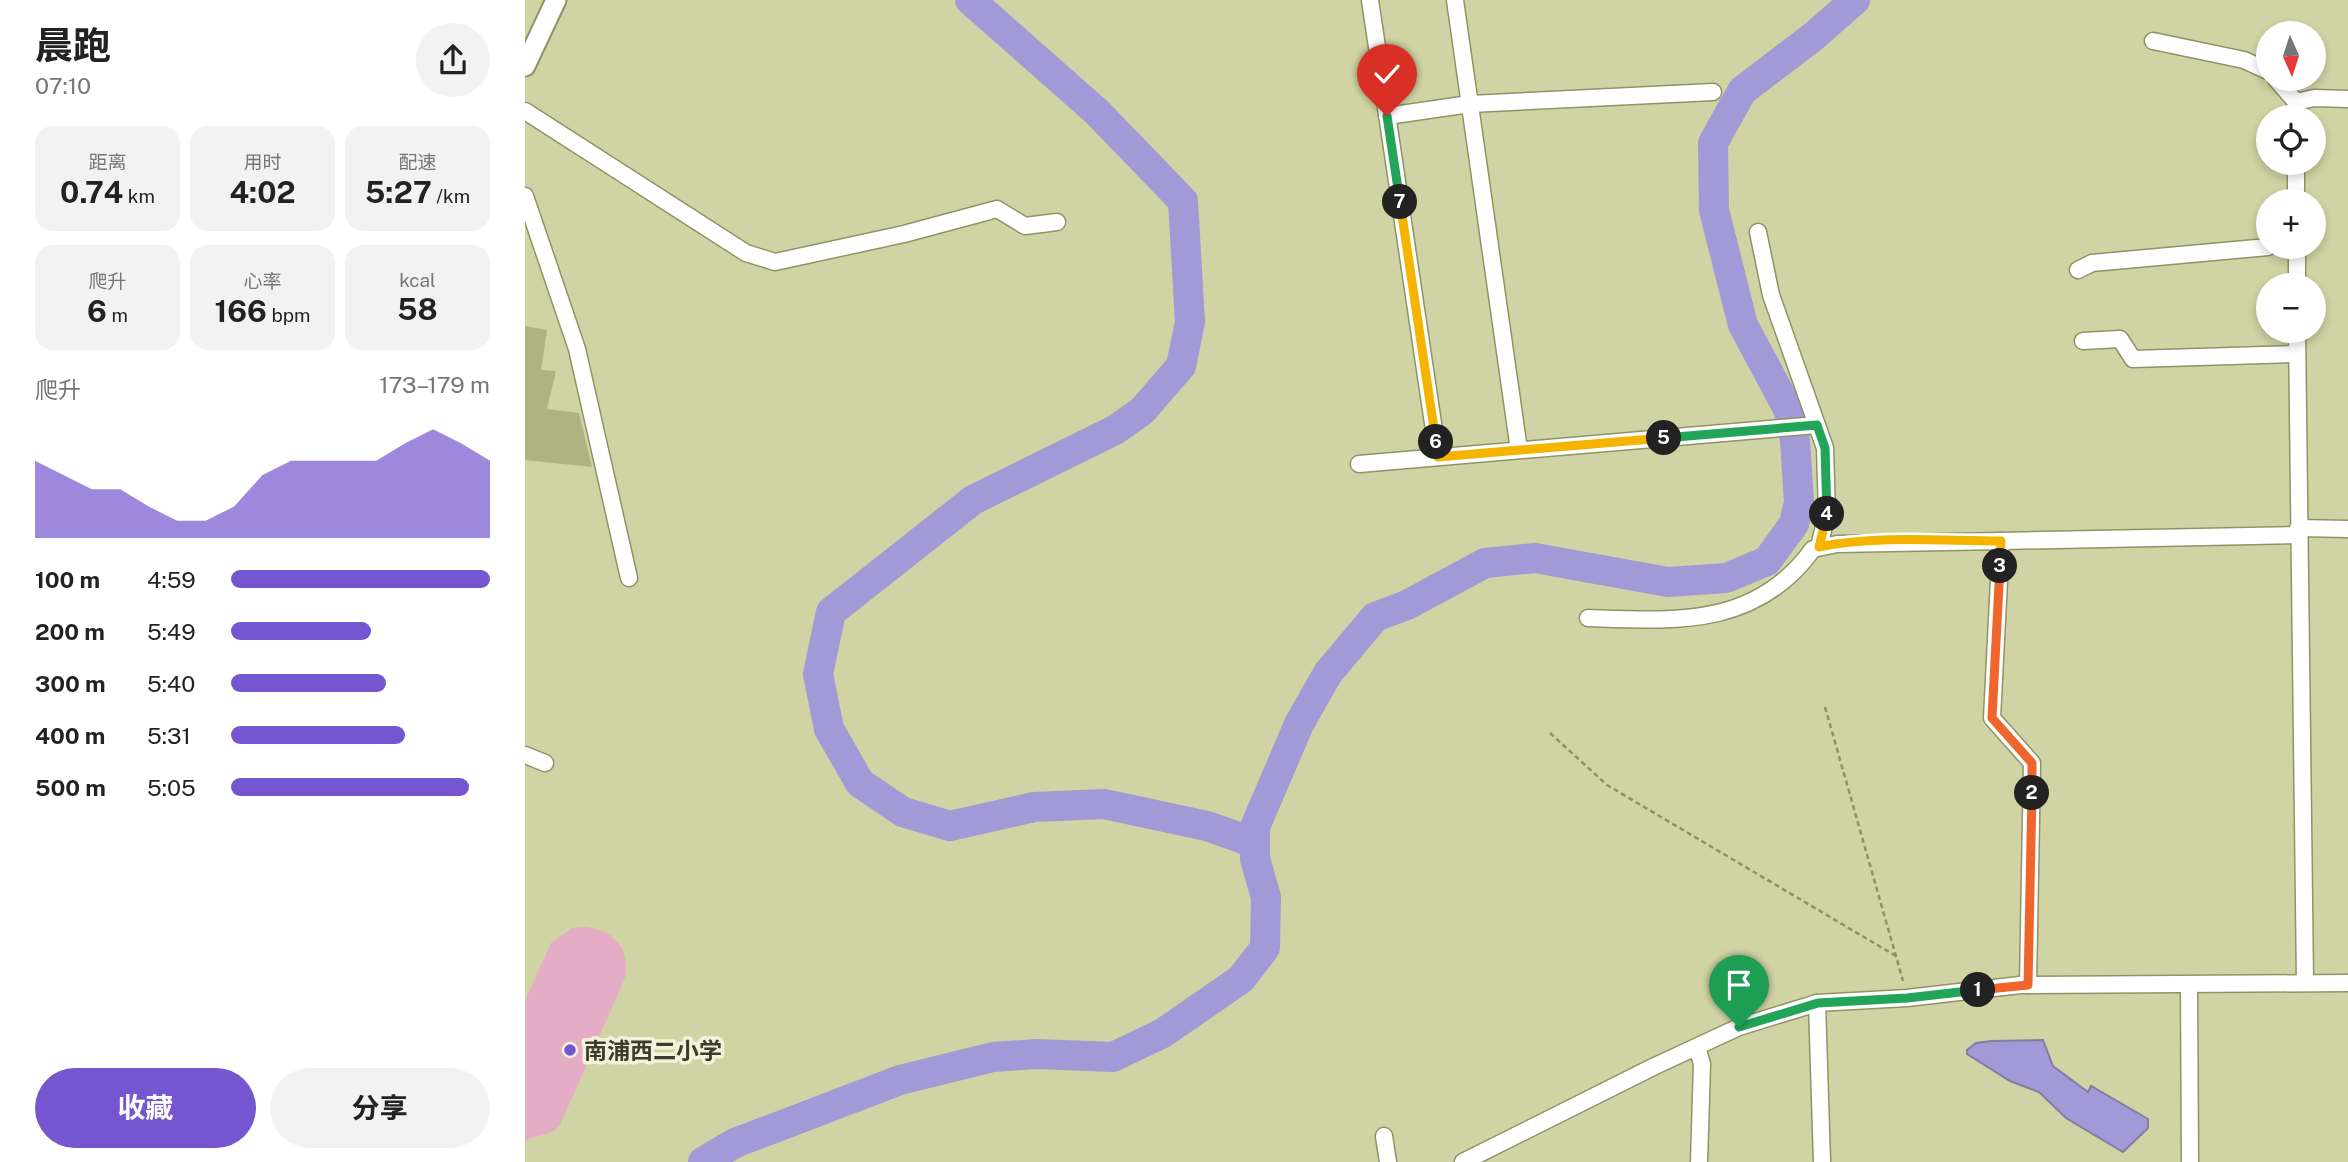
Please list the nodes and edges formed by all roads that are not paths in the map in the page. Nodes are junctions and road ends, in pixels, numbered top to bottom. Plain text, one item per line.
1 (556, 0) edge
2 (1370, 0) edge
3 (1455, 0) edge
4 (2153, 41) dead end
5 (525, 66) edge
6 (2256, 66) edge
7 (1713, 92) dead end
8 (2348, 99) edge
9 (1470, 104) junction
10 (2304, 105) edge
11 (525, 111) edge
12 (1387, 116) junction
13 (525, 195) edge
14 (1057, 222) dead end
15 (1758, 232) dead end
16 (2256, 248) edge
17 (2078, 270) dead end
18 (2083, 341) dead end
19 (2297, 343) edge
20 (2297, 354) junction
21 (1817, 425) junction
22 (1519, 450) junction
23 (1438, 457) junction
24 (1359, 464) dead end
25 (2348, 529) edge
26 (2298, 531) junction
27 (2001, 541) junction
28 (1819, 547) junction
29 (629, 578) dead end
30 (1588, 618) dead end
31 (525, 755) edge
32 (545, 763) dead end
33 (2305, 982) junction
34 (2348, 983) edge
35 (2028, 985) junction
36 (2189, 985) junction
37 (1818, 1003) junction
38 (1697, 1047) junction
39 (1384, 1136) dead end
40 (1388, 1162) edge
41 (1463, 1162) edge
42 (1699, 1162) edge
43 (1822, 1162) edge
44 (2190, 1162) edge

1 - 5 street
2 - 12 street
3 - 9 street
4 - 6 street
7 - 9 street
8 - 10 street
9 - 12 street
9 - 22 street
11 - 14 street
12 - 23 street
13 - 29 street
15 - 21 street
16 - 17 street
18 - 20 street
19 - 20 street
20 - 26 street
21 - 22 street
21 - 28 street
22 - 23 street
23 - 24 street
25 - 26 street
26 - 27 street
26 - 33 street
27 - 28 street
27 - 35 street
28 - 30 street
31 - 32 street
33 - 34 street
33 - 36 street
35 - 36 street
35 - 37 street
36 - 44 street
37 - 38 street
37 - 43 street
38 - 41 street
38 - 42 street
39 - 40 street

